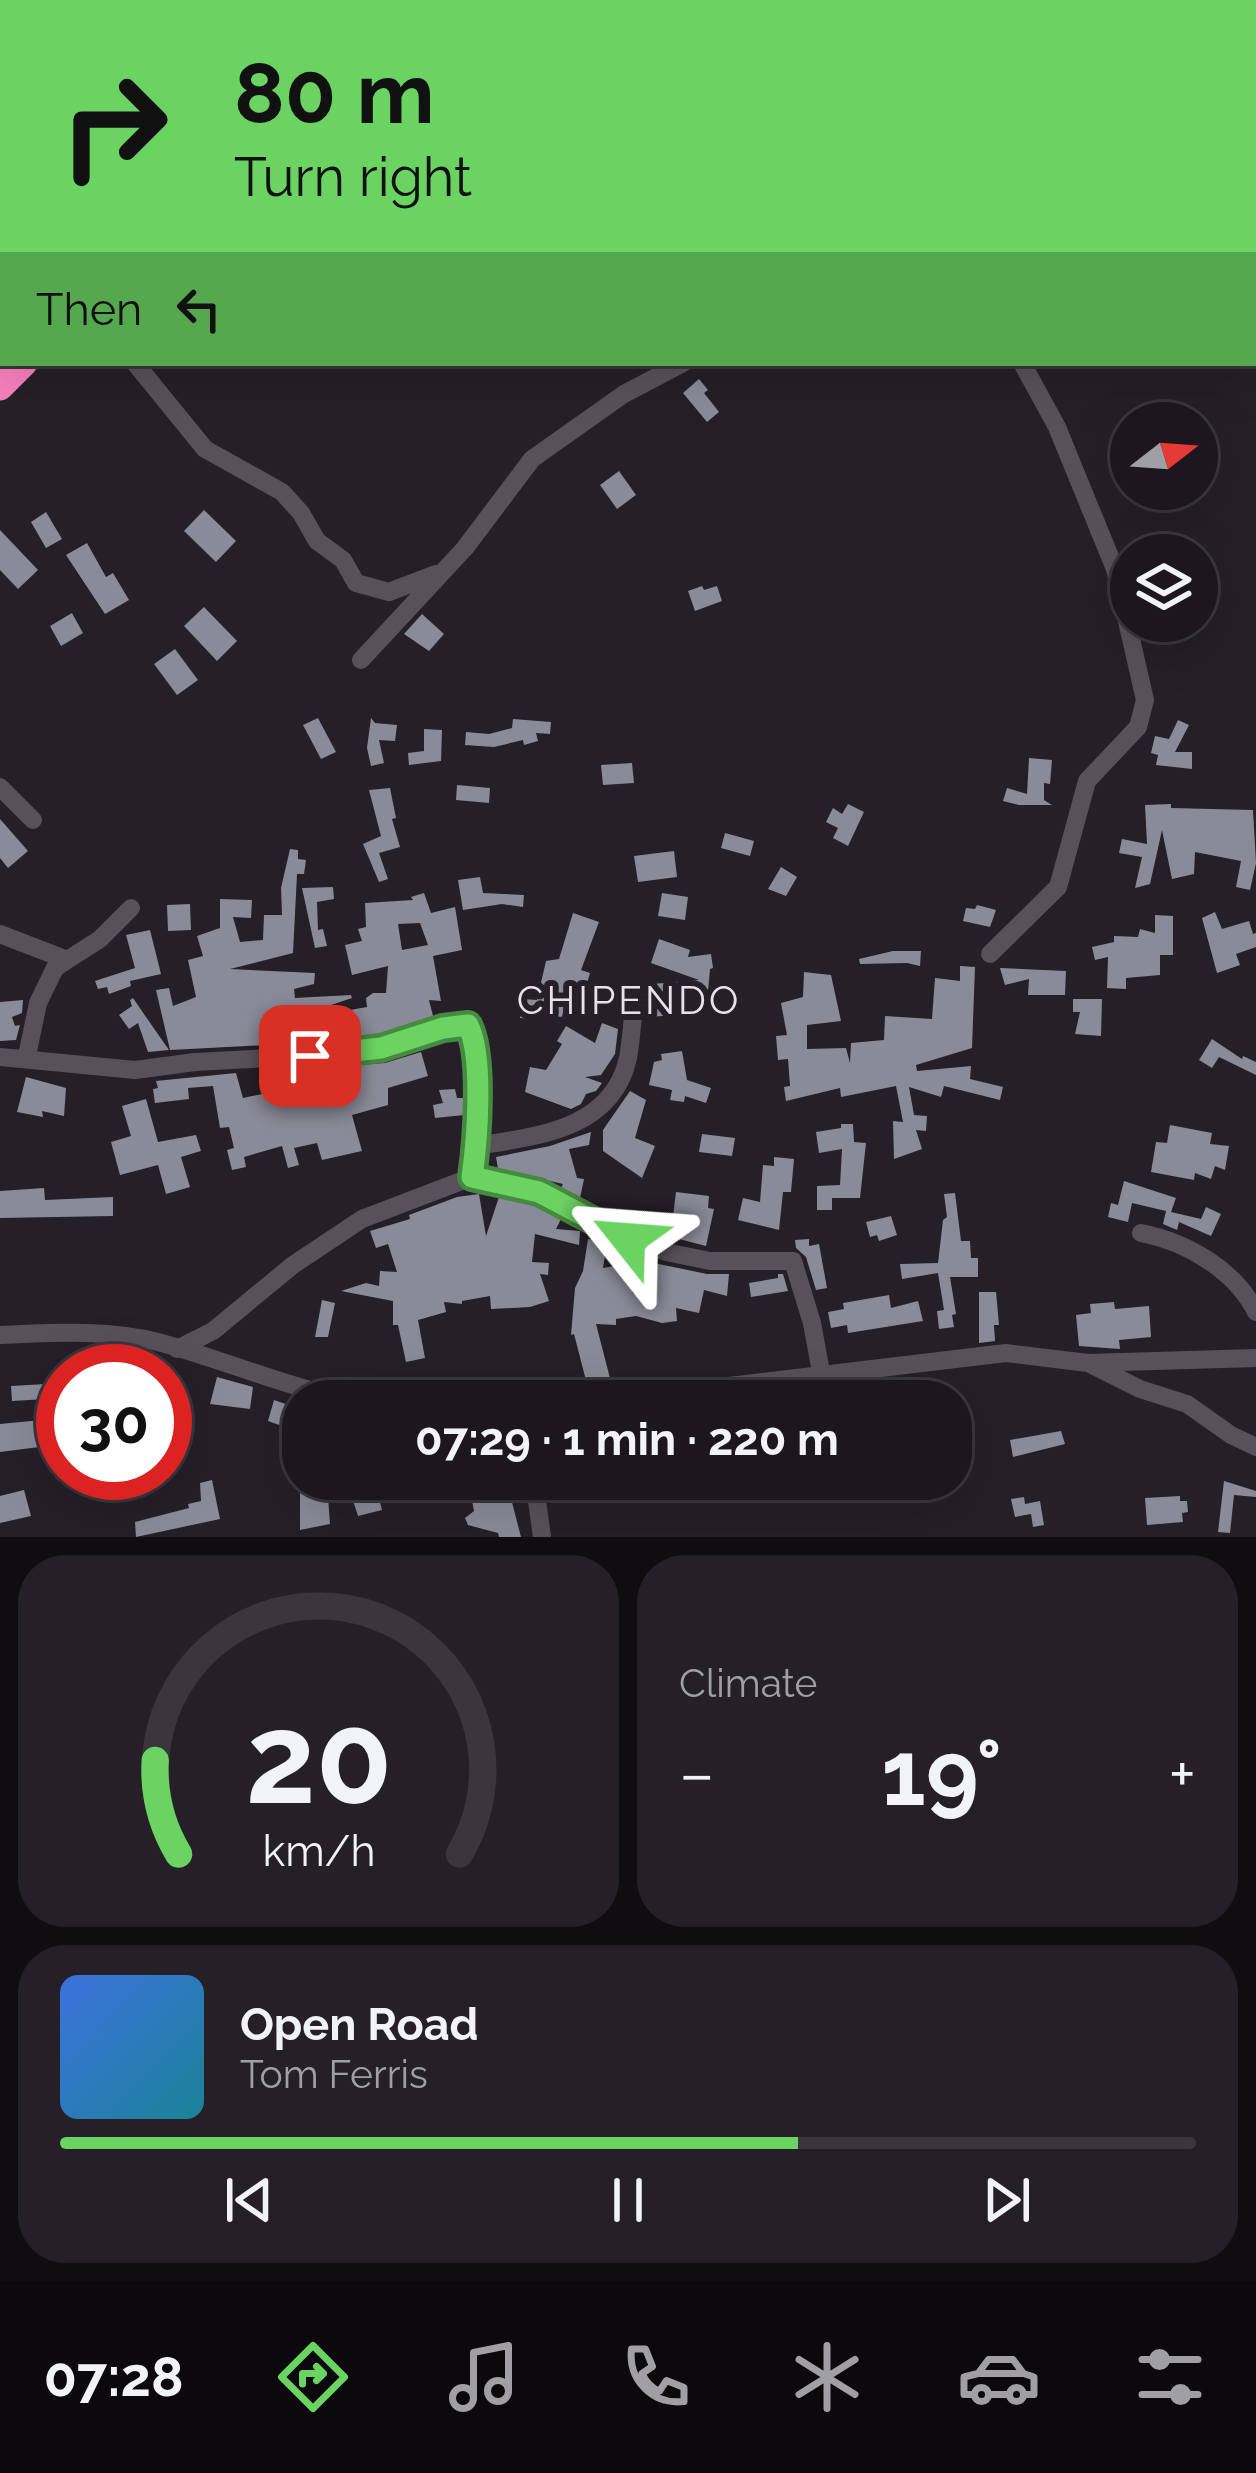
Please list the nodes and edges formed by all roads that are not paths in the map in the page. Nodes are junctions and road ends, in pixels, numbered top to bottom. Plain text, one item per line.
1 (137, 366) edge
2 (676, 366) edge
3 (1024, 366) edge
4 (442, 571) junction
5 (361, 660) dead end
6 (0, 788) edge
7 (33, 820) dead end
8 (131, 908) dead end
9 (0, 934) edge
10 (990, 954) dead end
11 (67, 960) junction
12 (635, 992) dead end
13 (26, 1056) junction
14 (0, 1057) edge
15 (477, 1146) junction
16 (472, 1177) junction
17 (1141, 1233) dead end
18 (1256, 1312) edge
19 (0, 1335) edge
20 (156, 1344) edge
21 (187, 1344) edge
22 (192, 1354) edge
23 (1256, 1358) edge
24 (1088, 1363) junction
25 (821, 1372) junction
26 (761, 1380) edge
27 (282, 1384) edge
28 (1256, 1447) edge
29 (537, 1500) edge
30 (542, 1537) edge

1 - 4 street
2 - 4 street
3 - 10 street
4 - 5 street
6 - 7 street
8 - 11 street
9 - 11 street
11 - 13 street
12 - 15 street
13 - 14 street
13 - 15 street
15 - 16 street
16 - 21 street
16 - 25 street
17 - 18 street
19 - 20 street
22 - 27 street
23 - 24 street
24 - 25 street
24 - 28 street
25 - 26 street
29 - 30 street

